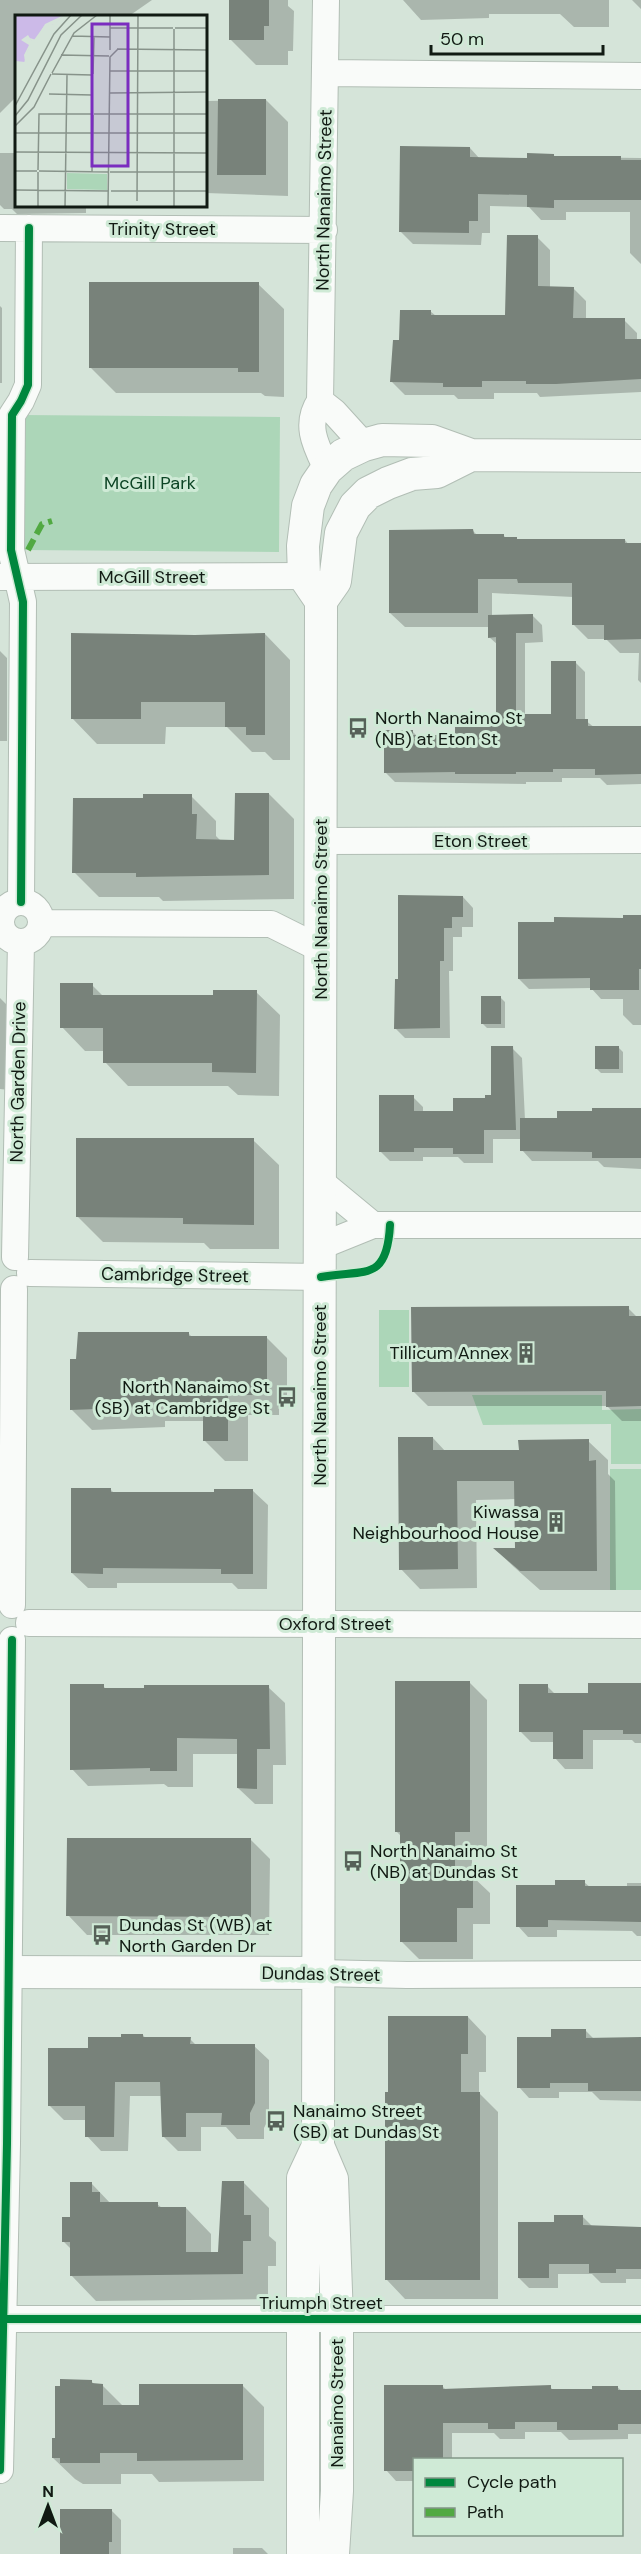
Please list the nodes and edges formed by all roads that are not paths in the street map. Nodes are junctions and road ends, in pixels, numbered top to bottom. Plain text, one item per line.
1 (326, 0) edge
2 (325, 74) junction
3 (641, 76) edge
4 (0, 228) edge
5 (29, 228) junction
6 (324, 230) junction
7 (320, 401) junction
8 (471, 455) junction
9 (345, 456) junction
10 (641, 456) edge
11 (9, 577) edge
12 (312, 589) junction
13 (641, 840) edge
14 (321, 842) junction
15 (21, 902) junction
16 (0, 922) edge
17 (41, 923) junction
18 (21, 942) junction
19 (321, 949) junction
20 (321, 1182) junction
21 (373, 1226) junction
22 (641, 1226) edge
23 (321, 1262) junction
24 (12, 1273) edge
25 (11, 1623) edge
26 (320, 1624) junction
27 (641, 1625) edge
28 (4, 1972) edge
29 (319, 1973) junction
30 (641, 1974) edge
31 (318, 2146) junction
32 (303, 2318) junction
33 (1, 2319) edge
34 (337, 2319) junction
35 (641, 2319) edge
36 (0, 2470) edge
37 (303, 2554) edge
38 (333, 2554) edge

1 - 2 street, North Nanaimo Street
2 - 3 street
2 - 6 street, North Nanaimo Street
4 - 5 street, Trinity Street
5 - 6 street, Trinity Street
5 - 11 street
6 - 7 street, North Nanaimo Street
7 - 9 street
7 - 9 street, North Nanaimo Street
8 - 9 main road
8 - 10 main road
8 - 12 main road, North Nanaimo Street
9 - 12 main road, North Nanaimo Street
11 - 12 street, McGill Street
11 - 15 street
12 - 14 main road, North Nanaimo Street
13 - 14 street, Eton Street
14 - 19 main road, North Nanaimo Street
15 - 16 street
15 - 17 street
16 - 18 street
17 - 18 street
17 - 19 street
18 - 24 street, North Garden Drive
19 - 20 main road, North Nanaimo Street
20 - 21 street
20 - 23 main road, North Nanaimo Street
21 - 22 street, Cambridge Street
21 - 23 street, Cambridge Street
23 - 24 street, Cambridge Street
23 - 26 main road, North Nanaimo Street
24 - 25 street, North Garden Drive
25 - 26 street, Oxford Street
25 - 28 street, North Garden Drive
26 - 27 street, Oxford Street
26 - 29 main road, North Nanaimo Street
28 - 29 main road, Dundas Street
28 - 33 street, North Garden Drive
29 - 30 street, Dundas Street
29 - 31 main road, Nanaimo Street
31 - 32 main road, Nanaimo Street
31 - 34 main road, Nanaimo Street
32 - 33 street, Triumph Street
32 - 34 street, Triumph Street
32 - 37 main road, Nanaimo Street
33 - 36 street, North Garden Drive
34 - 35 street, Triumph Street
34 - 38 main road, Nanaimo Street

